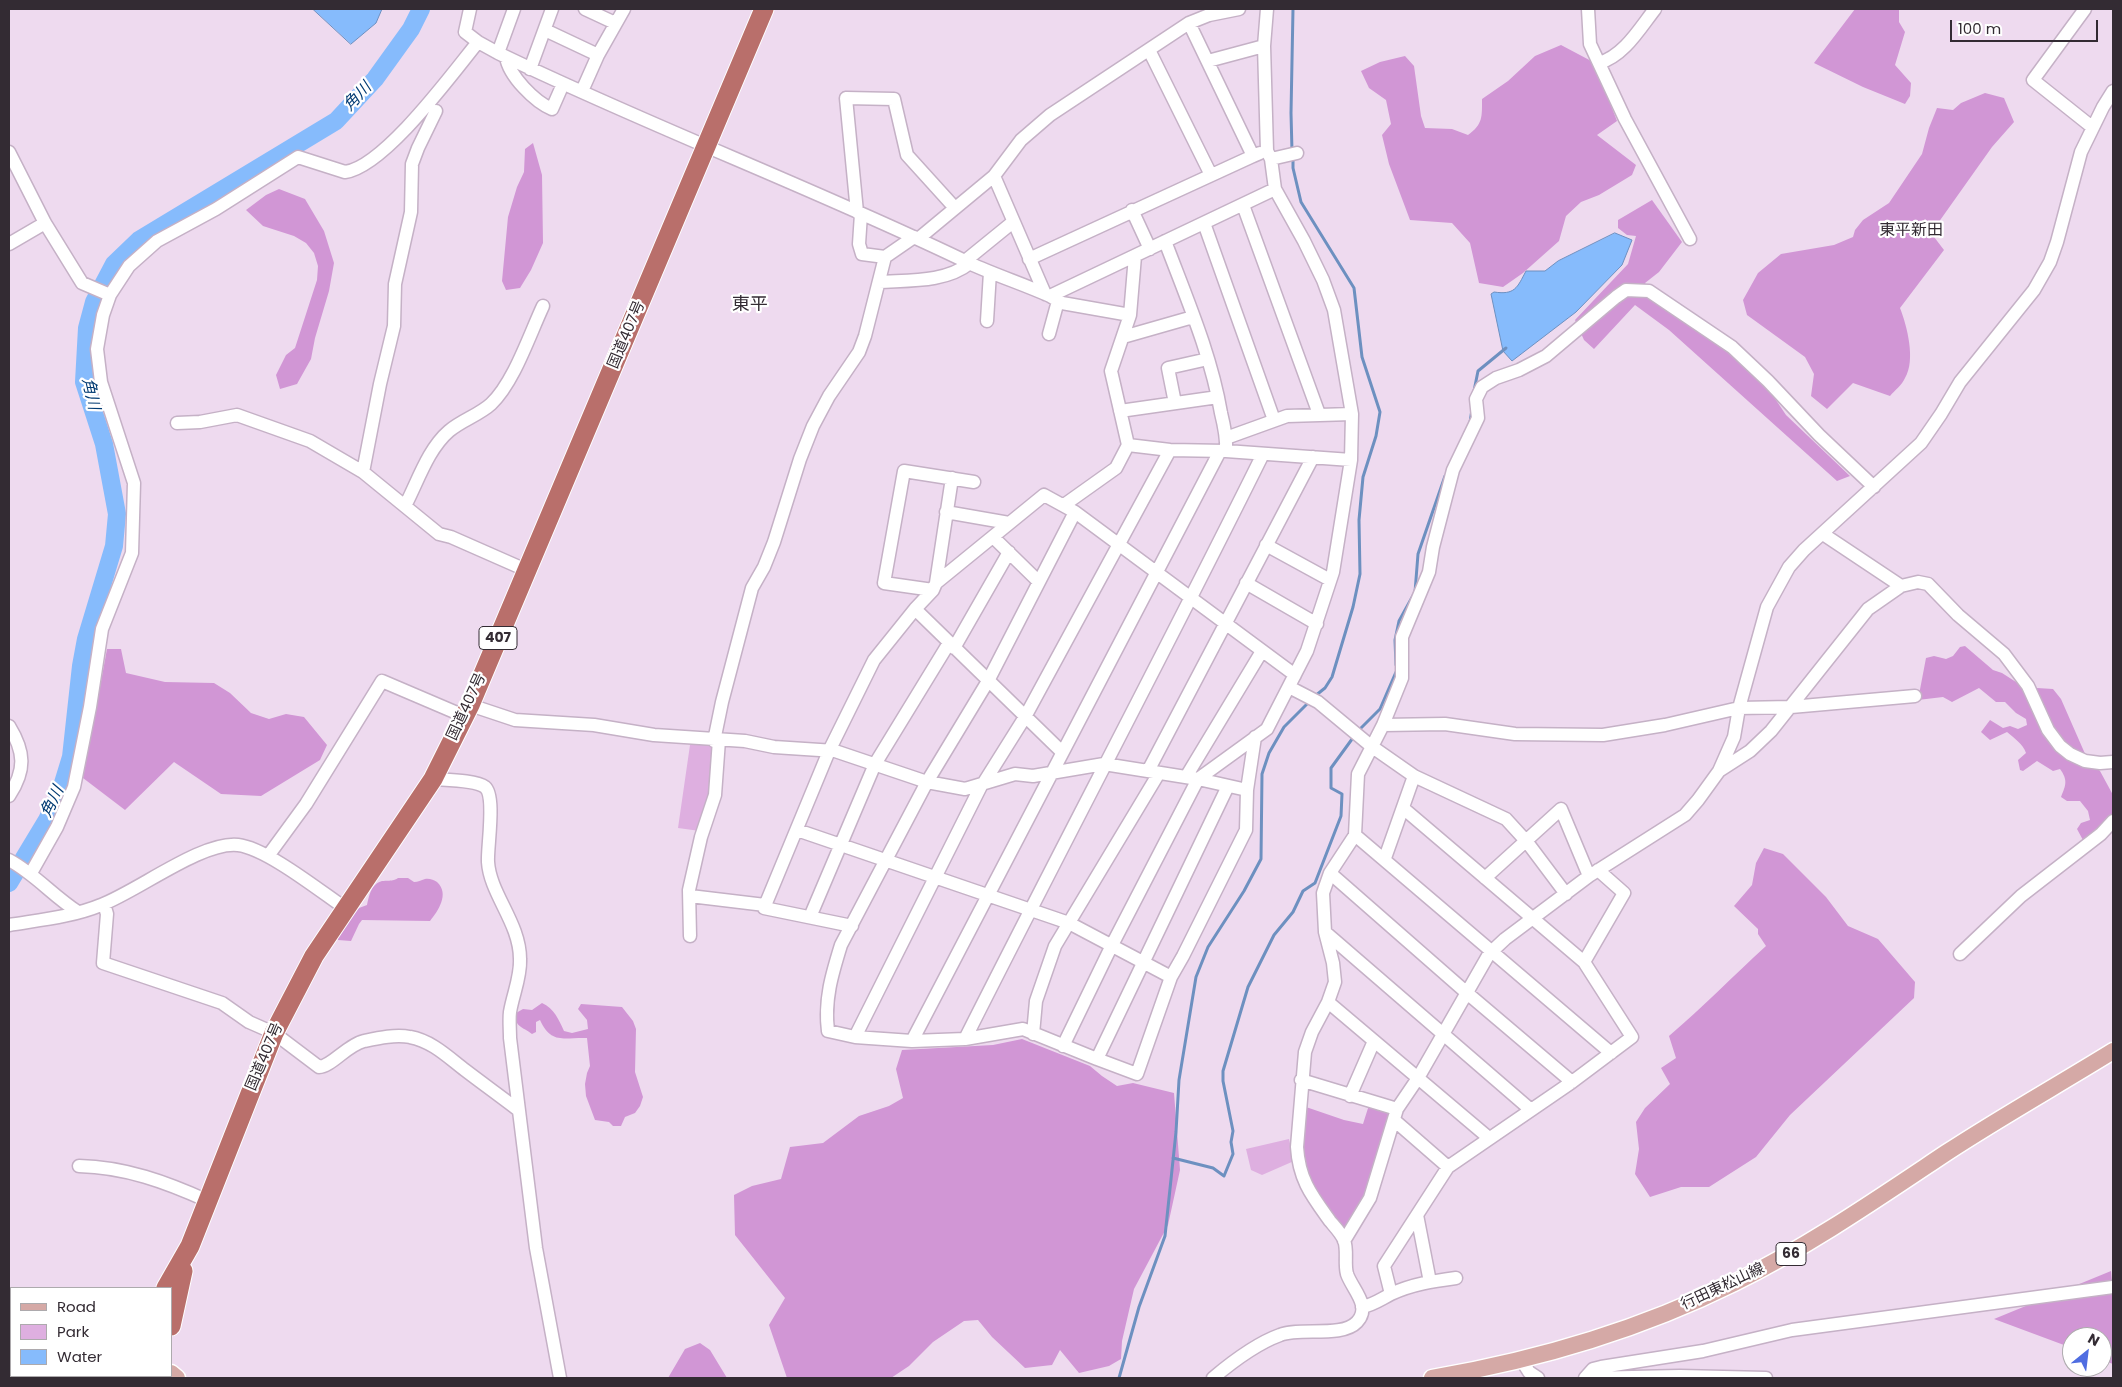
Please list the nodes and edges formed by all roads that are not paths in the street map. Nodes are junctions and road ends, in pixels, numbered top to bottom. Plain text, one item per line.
1 (470, 9) edge
2 (514, 9) edge
3 (552, 9) edge
4 (586, 9) edge
5 (624, 9) edge
6 (764, 9) edge
7 (1239, 9) edge
8 (1266, 9) edge
9 (1588, 9) edge
10 (1656, 9) edge
11 (2085, 9) edge
12 (615, 23) junction
13 (1189, 23) junction
14 (544, 30) junction
15 (478, 42) junction
16 (1264, 46) junction
17 (1149, 50) junction
18 (502, 55) junction
19 (598, 56) junction
20 (1208, 61) junction
21 (1599, 63) junction
22 (530, 69) junction
23 (564, 84) junction
24 (2113, 91) edge
25 (582, 92) junction
26 (436, 111) dead end
27 (2092, 127) junction
28 (707, 146) junction
29 (9, 152) edge
30 (1297, 153) dead end
31 (1269, 155) junction
32 (1253, 156) junction
33 (994, 176) junction
34 (1211, 176) junction
35 (1275, 189) junction
36 (1243, 204) junction
37 (955, 208) junction
38 (1132, 210) junction
39 (859, 213) junction
40 (1013, 222) junction
41 (45, 223) junction
42 (1204, 223) junction
43 (916, 238) junction
44 (1690, 239) dead end
45 (1165, 242) junction
46 (9, 244) edge
47 (1150, 249) junction
48 (1135, 256) junction
49 (885, 257) junction
50 (1029, 258) junction
51 (967, 262) junction
52 (990, 272) junction
53 (878, 282) junction
54 (110, 295) junction
55 (1051, 297) junction
56 (543, 306) dead end
57 (1130, 315) junction
58 (1193, 317) junction
59 (987, 321) dead end
60 (1049, 334) dead end
61 (1123, 338) junction
62 (1208, 359) junction
63 (1218, 397) junction
64 (1176, 403) junction
65 (1120, 412) junction
66 (1320, 414) junction
67 (1352, 414) junction
68 (1274, 420) junction
69 (177, 423) dead end
70 (1128, 445) junction
71 (1224, 446) junction
72 (1170, 450) junction
73 (1263, 454) junction
74 (1313, 457) junction
75 (1351, 460) junction
76 (363, 472) junction
77 (952, 478) junction
78 (974, 482) dead end
79 (1874, 487) junction
80 (1064, 505) junction
81 (405, 506) junction
82 (946, 512) junction
83 (1075, 512) junction
84 (1009, 523) junction
85 (1823, 534) junction
86 (993, 537) junction
87 (1119, 545) junction
88 (1266, 545) junction
89 (1009, 552) junction
90 (526, 570) junction
91 (1156, 573) junction
92 (1330, 580) junction
93 (1040, 582) junction
94 (1246, 583) junction
95 (1901, 586) junction
96 (934, 587) junction
97 (1191, 599) junction
98 (915, 609) junction
99 (1225, 624) junction
100 (1317, 624) junction
101 (951, 645) junction
102 (1262, 651) junction
103 (988, 681) junction
104 (1292, 681) junction
105 (1915, 696) dead end
106 (1791, 707) junction
107 (1739, 708) junction
108 (467, 711) junction
109 (1025, 716) junction
110 (1383, 725) junction
111 (9, 726) edge
112 (1255, 737) junction
113 (716, 740) junction
114 (1371, 746) junction
115 (829, 750) junction
116 (1062, 752) junction
117 (2113, 762) edge
118 (875, 764) junction
119 (1104, 764) junction
120 (1719, 771) junction
121 (1154, 772) junction
122 (1050, 774) junction
123 (1414, 776) junction
124 (1192, 778) junction
125 (433, 779) junction
126 (927, 782) junction
127 (982, 784) junction
128 (1228, 786) junction
129 (1247, 790) junction
130 (9, 796) edge
131 (1403, 808) junction
132 (2113, 821) edge
133 (797, 830) junction
134 (1355, 835) junction
135 (1527, 842) junction
136 (841, 845) junction
137 (268, 856) junction
138 (1385, 858) junction
139 (9, 860) edge
140 (887, 860) junction
141 (30, 872) junction
142 (1330, 873) junction
143 (1594, 873) junction
144 (936, 876) junction
145 (1484, 878) junction
146 (1566, 894) junction
147 (988, 895) junction
148 (690, 896) junction
149 (104, 904) junction
150 (765, 904) junction
151 (345, 908) junction
152 (1031, 909) junction
153 (78, 912) junction
154 (810, 917) junction
155 (1532, 920) junction
156 (1069, 923) junction
157 (9, 925) edge
158 (852, 926) junction
159 (1325, 932) junction
160 (690, 936) dead end
161 (1112, 945) junction
162 (1492, 950) junction
163 (1960, 954) dead end
164 (1144, 961) junction
165 (1584, 962) junction
166 (1171, 977) junction
167 (1467, 993) junction
168 (1328, 1002) junction
169 (274, 1033) junction
170 (1033, 1034) junction
171 (1442, 1035) junction
172 (855, 1037) junction
173 (965, 1039) junction
174 (912, 1041) junction
175 (1374, 1041) junction
176 (1063, 1046) junction
177 (2113, 1051) edge
178 (1611, 1053) junction
179 (1097, 1059) junction
180 (1418, 1078) junction
181 (1301, 1080) junction
182 (1572, 1082) junction
183 (1350, 1096) junction
184 (517, 1109) junction
185 (1530, 1110) junction
186 (1395, 1115) junction
187 (1489, 1138) junction
188 (79, 1166) dead end
189 (1448, 1167) junction
190 (208, 1201) junction
191 (1417, 1215) junction
192 (1344, 1241) junction
193 (190, 1246) junction
194 (1456, 1278) dead end
195 (1430, 1282) junction
196 (166, 1287) edge
197 (2113, 1287) edge
198 (1391, 1294) junction
199 (1362, 1307) junction
200 (172, 1317) edge
201 (1522, 1361) junction
202 (560, 1378) edge
203 (1213, 1378) edge
204 (1432, 1378) edge
205 (1538, 1378) edge
206 (1585, 1378) edge
207 (1766, 1378) edge

1 - 15 street
2 - 18 street
3 - 14 street
4 - 12 street
5 - 12 street
6 - 28 highway, 国道407号 / 407
7 - 13 street
8 - 16 street
9 - 21 street
10 - 21 street
11 - 27 street
12 - 19 street
13 - 17 street
13 - 20 street
14 - 19 street
14 - 22 street
15 - 18 street
15 - 54 street
16 - 20 street
16 - 31 street
17 - 33 street
17 - 34 street
18 - 22 street
18 - 23 street
19 - 25 street
20 - 32 street
21 - 44 street
22 - 23 street
23 - 25 street
24 - 27 street
25 - 28 street
26 - 76 street
27 - 79 street
28 - 39 street
28 - 90 highway, 国道407号 / 407
29 - 41 street
30 - 31 street
31 - 32 street
31 - 35 street
32 - 34 street
33 - 37 street
33 - 40 street
34 - 38 street
35 - 36 street
35 - 67 street
36 - 42 street
36 - 66 street
37 - 39 street
37 - 43 street
38 - 47 street
38 - 50 street
39 - 43 street
39 - 49 street
40 - 50 street
40 - 51 street
41 - 46 street
41 - 54 street
42 - 45 street
42 - 68 street
43 - 49 street
43 - 51 street
45 - 47 street
45 - 58 street
47 - 48 street
48 - 55 street
48 - 57 street
49 - 53 street
50 - 55 street
51 - 52 street
51 - 53 street
52 - 55 street
52 - 59 street
53 - 113 street
54 - 141 street
55 - 57 street
55 - 60 street
56 - 81 street
57 - 61 street
58 - 61 street
58 - 62 street
61 - 65 street
62 - 63 street
62 - 64 street
63 - 64 street
63 - 71 street
64 - 65 street
65 - 70 street
66 - 67 street
66 - 68 street
67 - 75 street
68 - 71 street
69 - 76 street
70 - 72 street
70 - 80 street
71 - 72 street
71 - 73 street
71 - 91 street
72 - 87 street
73 - 74 street
73 - 97 street
74 - 75 street
74 - 88 street
75 - 92 street
76 - 81 street
77 - 78 street
77 - 82 street
77 - 96 street
79 - 85 street
79 - 110 street
80 - 83 street
80 - 84 street
81 - 90 street
82 - 84 street
82 - 96 street
83 - 87 street
83 - 93 street
84 - 86 street
85 - 95 street
85 - 107 street
86 - 89 street
86 - 96 street
87 - 91 street
87 - 109 street
88 - 92 street
88 - 94 street
89 - 93 street
89 - 101 street
90 - 108 highway, 国道407号 / 407
91 - 97 street
91 - 116 street
92 - 100 street
93 - 103 street
94 - 99 street
94 - 100 street
95 - 106 street
95 - 117 street
96 - 98 street
97 - 99 street
97 - 119 street
98 - 101 street
98 - 115 street
99 - 102 street
99 - 121 street
100 - 104 street
101 - 103 street
101 - 118 street
102 - 104 street
102 - 124 street
103 - 109 street
103 - 126 street
104 - 112 street
104 - 114 street
105 - 106 street
106 - 107 street
106 - 120 street
107 - 110 street
107 - 120 street
108 - 113 street
108 - 125 highway, 国道407号 / 407
108 - 137 street
109 - 116 street
109 - 127 street
110 - 114 street
111 - 130 street
112 - 124 street
112 - 129 street
113 - 115 street
113 - 148 street
114 - 123 street
114 - 134 street
115 - 118 street
115 - 133 street
116 - 122 street
118 - 126 street
118 - 136 street
119 - 121 street
119 - 122 street
119 - 152 street
120 - 143 street
121 - 124 street
121 - 156 street
122 - 127 street
122 - 147 street
123 - 131 street
123 - 135 street
124 - 128 street
124 - 161 street
125 - 151 highway, 国道407号 / 407
125 - 184 street
126 - 127 street
126 - 140 street
127 - 144 street
128 - 129 street
128 - 164 street
129 - 166 street
131 - 138 street
131 - 145 street
132 - 163 street
133 - 136 street
133 - 150 street
134 - 138 street
134 - 142 street
135 - 143 street
135 - 145 street
135 - 146 street
136 - 140 street
136 - 154 street
137 - 149 street
137 - 151 street
138 - 162 street
139 - 141 street
140 - 144 street
140 - 158 street
141 - 153 street
142 - 159 street
142 - 167 street
143 - 146 street
143 - 165 street
144 - 147 street
144 - 172 street
145 - 155 street
146 - 155 street
147 - 152 street
147 - 174 street
148 - 150 street
148 - 160 street
149 - 153 street
149 - 169 street
150 - 154 street
151 - 169 highway, 国道407号 / 407
152 - 156 street
152 - 173 street
153 - 157 street
154 - 158 street
155 - 162 street
155 - 165 street
156 - 161 street
156 - 170 street
158 - 172 street
159 - 168 street
159 - 171 street
161 - 164 street
161 - 176 street
162 - 167 street
162 - 178 street
164 - 166 street
164 - 179 street
165 - 178 street
166 - 179 street
167 - 171 street
167 - 182 street
168 - 175 street
168 - 181 street
169 - 184 street
169 - 190 highway, 国道407号 / 407
170 - 173 street
170 - 176 street
171 - 180 street
171 - 185 street
172 - 174 street
173 - 174 street
175 - 180 street
175 - 183 street
176 - 179 street
177 - 201 main road, 行田東松山線 / 66
178 - 182 street
180 - 186 street
180 - 187 street
181 - 183 street
181 - 192 street
182 - 185 street
183 - 186 street
184 - 202 street
185 - 187 street
186 - 189 street
186 - 192 street
187 - 189 street
188 - 190 street
189 - 191 street
190 - 193 highway, 国道407号 / 407
191 - 195 street
191 - 198 street
192 - 199 street
193 - 196 highway, 407
193 - 200 highway, 407
194 - 195 street
195 - 198 street
197 - 206 street
198 - 199 street
199 - 203 street
201 - 204 main road, 行田東松山線 / 66
201 - 205 street
206 - 207 street

